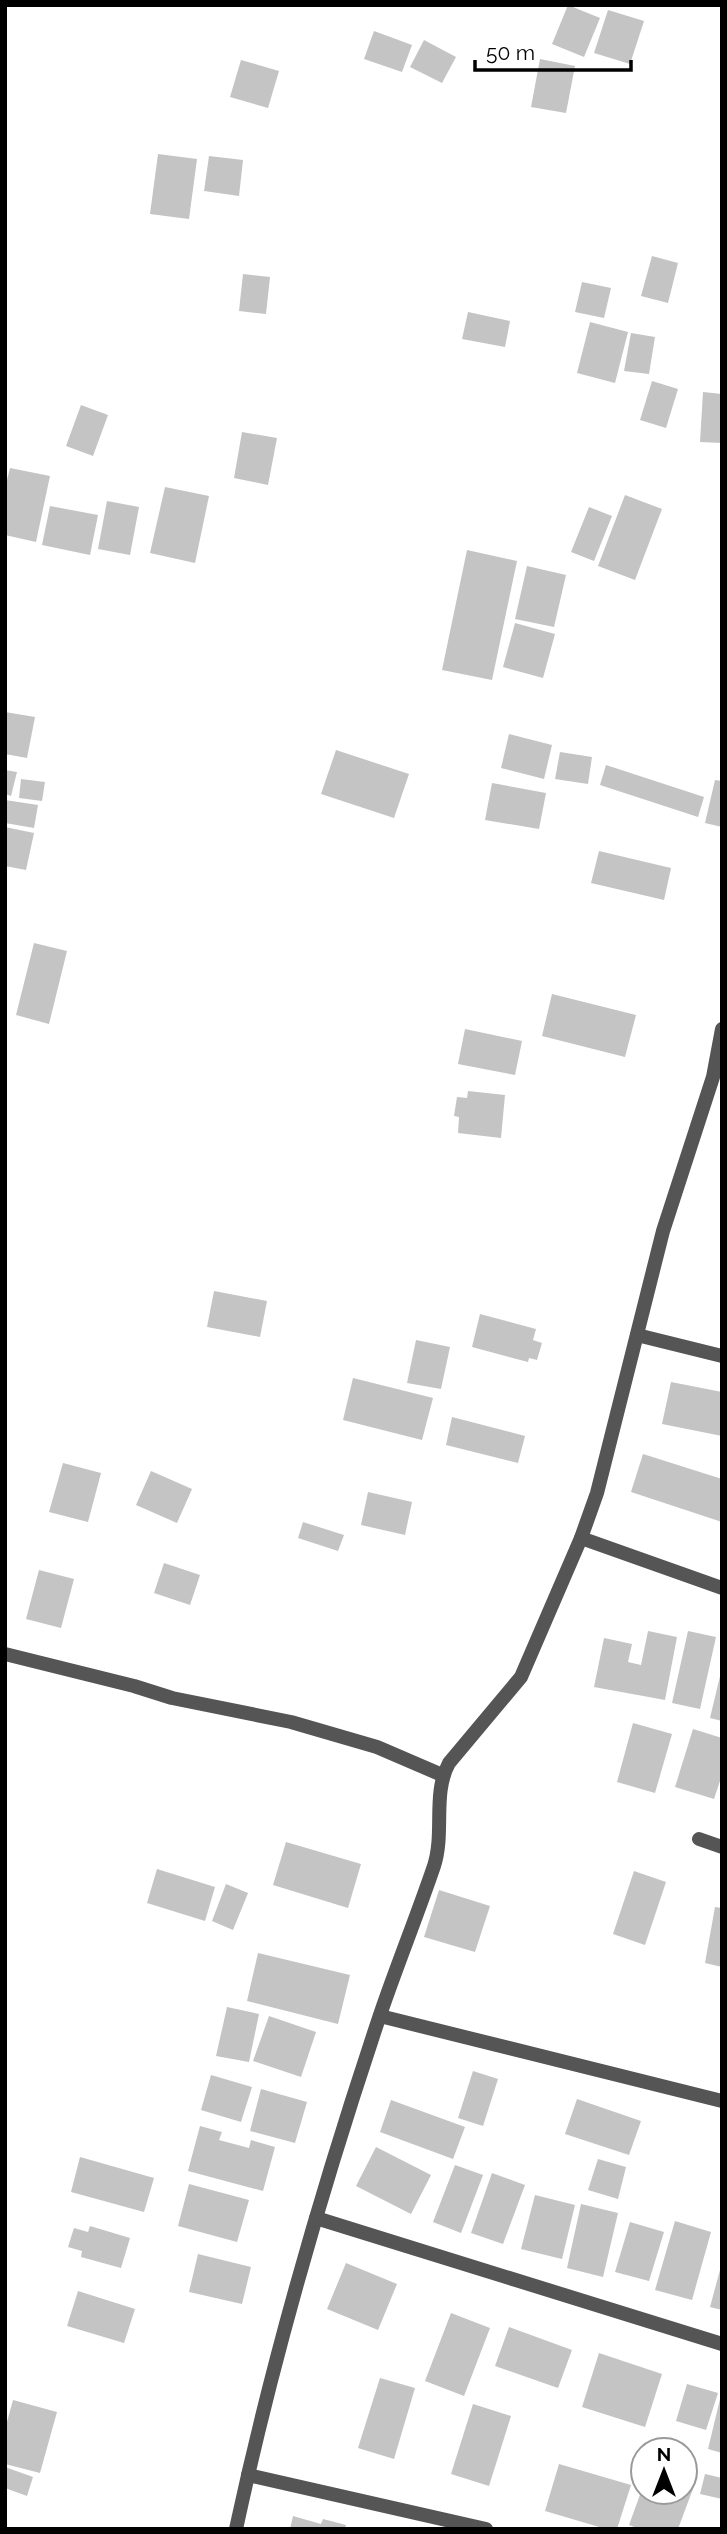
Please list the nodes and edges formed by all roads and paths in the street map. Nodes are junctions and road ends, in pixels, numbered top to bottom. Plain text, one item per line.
1 (722, 1028) edge
2 (637, 1335) junction
3 (722, 1356) edge
4 (581, 1538) junction
5 (722, 1588) edge
6 (5, 1654) edge
7 (442, 1775) junction
8 (699, 1839) dead end
9 (722, 1847) edge
10 (380, 2016) junction
11 (722, 2101) edge
12 (316, 2218) junction
13 (722, 2344) edge
14 (248, 2475) junction
15 (236, 2529) edge
16 (486, 2529) edge

1 - 2 street
2 - 3 street
2 - 4 street
4 - 5 street
4 - 7 street
6 - 7 street
7 - 10 street
8 - 9 street
10 - 11 street
10 - 12 street
12 - 13 street
12 - 14 street
14 - 15 street
14 - 16 street

